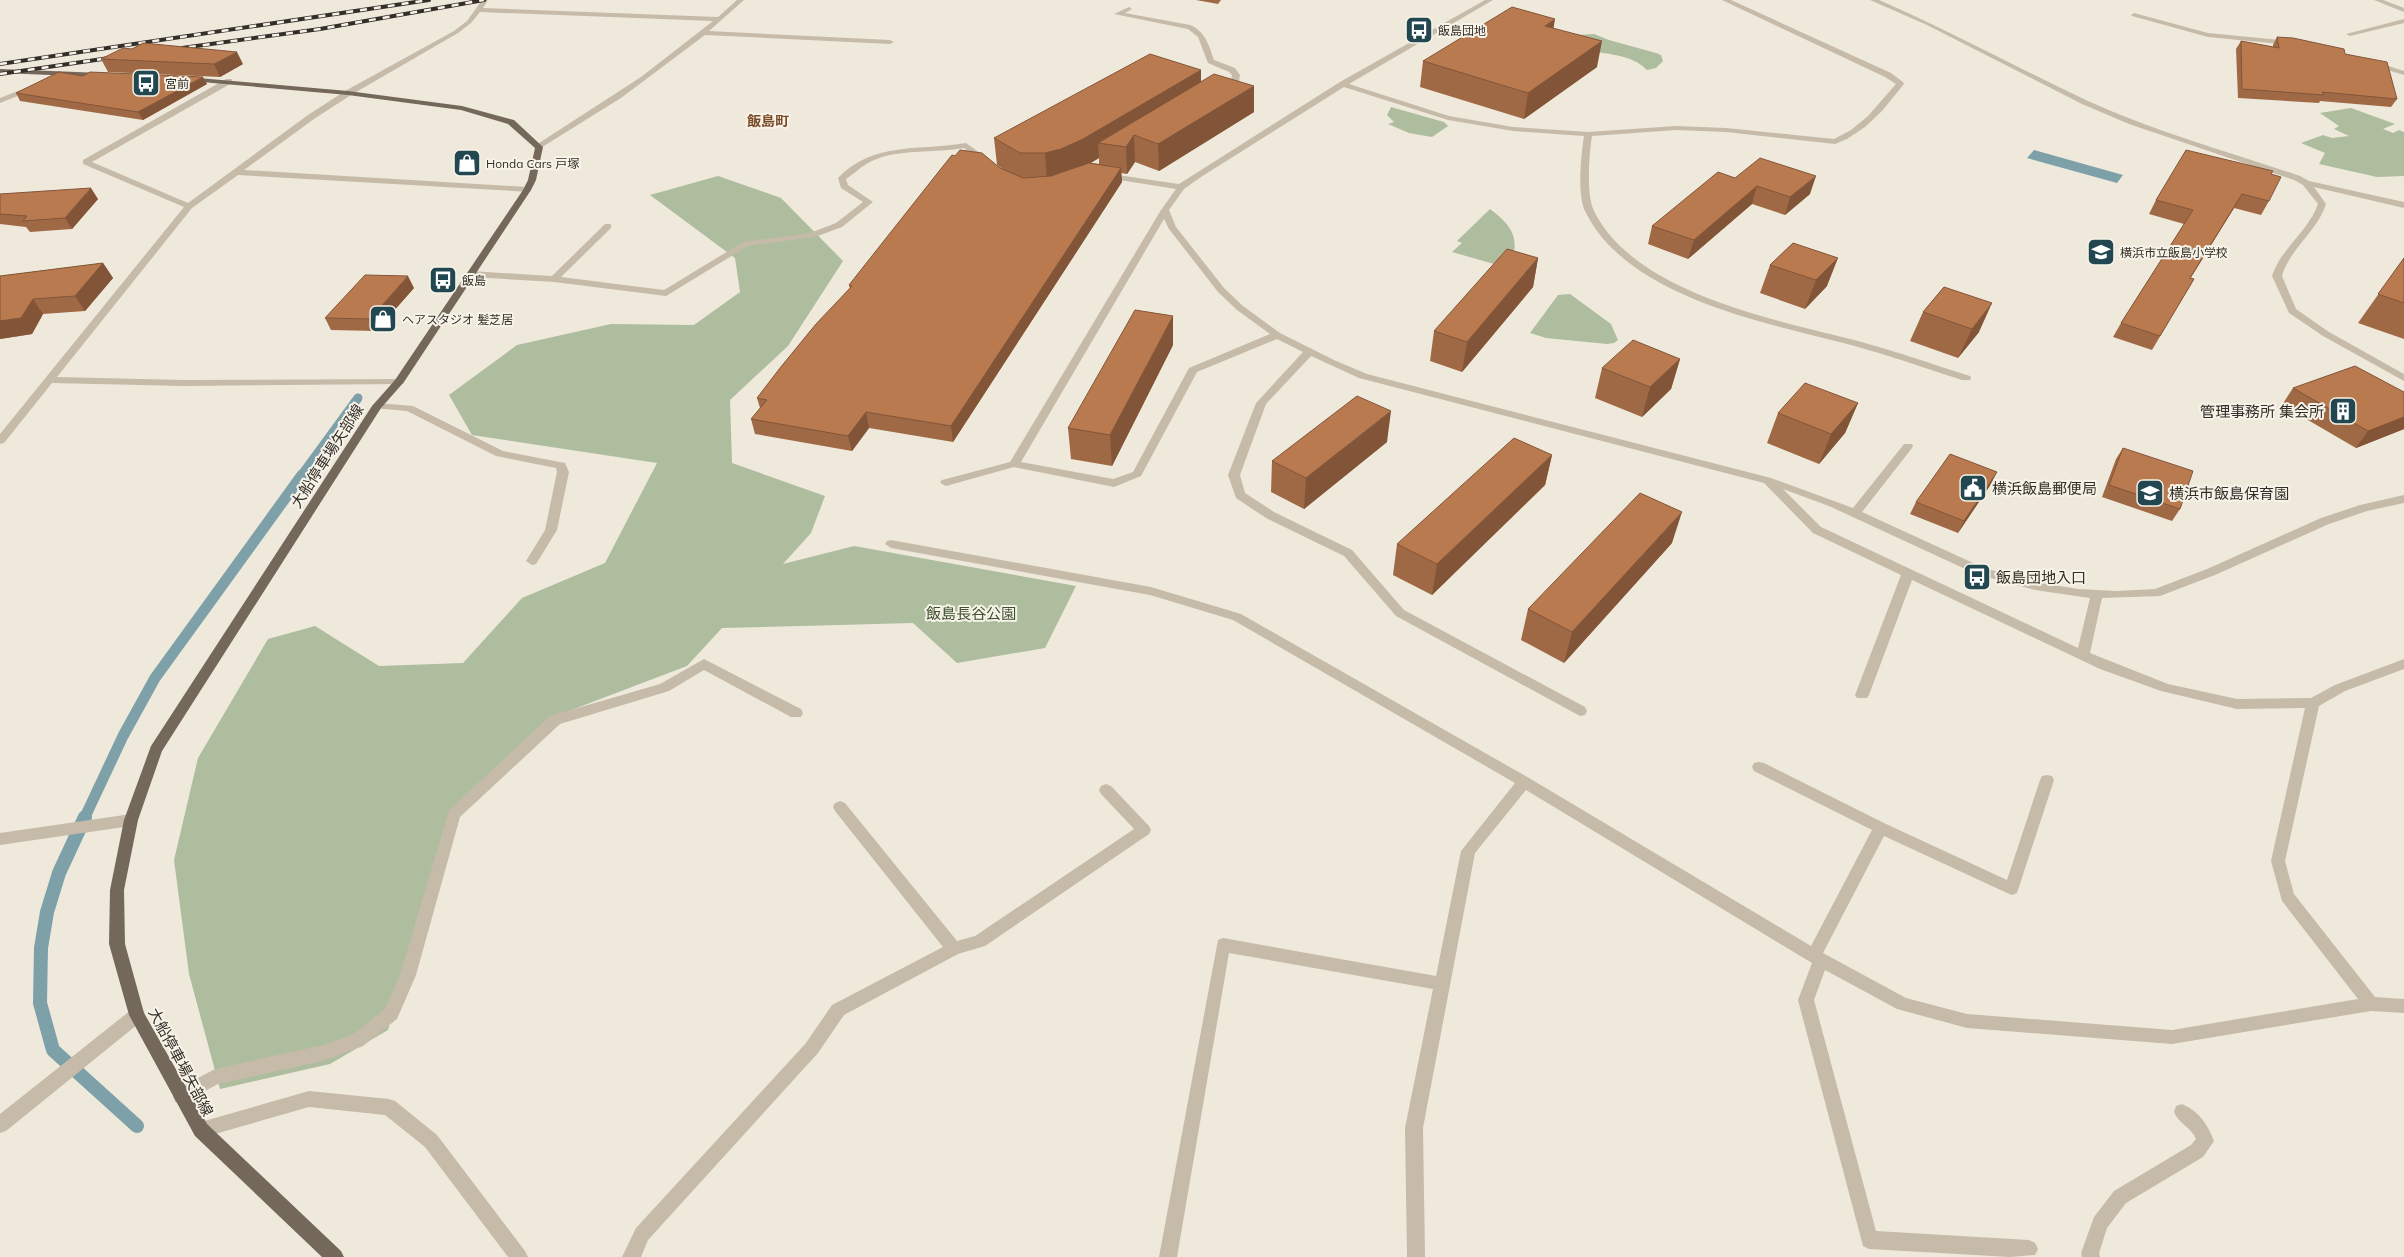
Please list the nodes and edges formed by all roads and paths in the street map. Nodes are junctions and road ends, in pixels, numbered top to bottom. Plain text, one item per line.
1 (485, 0) edge
2 (741, 0) edge
3 (1490, 0) edge
4 (1725, 0) edge
5 (1873, 0) edge
6 (2377, 0) edge
7 (1129, 9) dead end
8 (477, 10) junction
9 (2404, 10) edge
10 (2134, 15) dead end
11 (721, 19) junction
12 (2404, 21) edge
13 (704, 33) junction
14 (2350, 34) dead end
15 (890, 42) dead end
16 (2294, 43) edge
17 (2362, 60) edge
18 (0, 71) edge
19 (68, 73) junction
20 (2404, 73) edge
21 (115, 76) edge
22 (181, 79) edge
23 (51, 80) edge
24 (229, 81) junction
25 (43, 84) edge
26 (1343, 84) junction
27 (1218, 91) edge
28 (348, 93) junction
29 (0, 102) edge
30 (1588, 134) junction
31 (539, 147) junction
32 (992, 166) edge
33 (237, 172) junction
34 (1098, 174) edge
35 (2306, 183) junction
36 (1181, 187) junction
37 (527, 190) junction
38 (2404, 205) edge
39 (189, 206) junction
40 (1165, 210) junction
41 (608, 226) dead end
42 (470, 274) junction
43 (554, 279) junction
44 (1277, 335) junction
45 (1309, 352) junction
46 (1966, 378) dead end
47 (2404, 378) edge
48 (49, 380) junction
49 (399, 382) junction
50 (378, 406) junction
51 (0, 441) edge
52 (1908, 446) dead end
53 (1014, 464) junction
54 (1768, 480) junction
55 (946, 482) dead end
56 (2404, 500) edge
57 (1855, 513) junction
58 (891, 544) dead end
59 (532, 561) dead end
60 (1908, 573) junction
61 (2098, 594) junction
62 (2083, 656) junction
63 (2404, 664) edge
64 (1862, 695) dead end
65 (2313, 703) junction
66 (1580, 711) dead end
67 (796, 714) dead end
68 (1759, 767) dead end
69 (2047, 780) dead end
70 (1524, 782) junction
71 (1106, 790) dead end
72 (840, 807) dead end
73 (131, 820) junction
74 (1881, 828) junction
75 (0, 839) edge
76 (954, 949) junction
77 (1818, 957) junction
78 (1443, 984) junction
79 (2371, 1004) junction
80 (2404, 1006) edge
81 (137, 1015) junction
82 (181, 1096) junction
83 (2182, 1112) dead end
84 (0, 1125) edge
85 (201, 1130) junction
86 (2029, 1249) dead end
87 (335, 1257) edge
88 (518, 1257) edge
89 (631, 1257) edge
90 (1168, 1257) edge
91 (1416, 1257) edge
92 (2091, 1257) edge

1 - 8 street
2 - 11 street
3 - 26 street
4 - 30 street
5 - 35 street
6 - 9 street
7 - 27 street
8 - 11 street
8 - 28 street
10 - 16 street
11 - 13 street
12 - 14 street
13 - 15 street
13 - 31 street
17 - 20 street
18 - 19 main road
19 - 21 main road
19 - 23 street
22 - 24 main road
24 - 28 main road
24 - 39 street
25 - 29 street
26 - 30 street
26 - 36 street
28 - 31 main road
28 - 33 street
30 - 46 street
31 - 37 main road, 大船停車場矢部線
32 - 43 street
33 - 37 street
33 - 39 street
34 - 36 street
35 - 38 street
35 - 47 street
36 - 40 street
37 - 42 main road, 大船停車場矢部線
39 - 48 street
40 - 44 street
40 - 53 street
41 - 43 street
42 - 43 street
42 - 49 main road, 大船停車場矢部線
44 - 45 street
44 - 53 street
45 - 54 street
45 - 66 street
48 - 49 street
48 - 51 street
49 - 50 main road, 大船停車場矢部線
50 - 59 street
50 - 73 main road, 大船停車場矢部線
52 - 57 street
53 - 55 street
54 - 57 street
54 - 60 street
56 - 61 street
57 - 61 street
58 - 70 street
60 - 62 street
60 - 64 street
61 - 62 street
62 - 65 street
63 - 65 street
65 - 79 street
67 - 82 street
68 - 74 street
69 - 74 street
70 - 77 street
70 - 78 street
71 - 76 street
72 - 76 street
73 - 75 street
73 - 81 main road, 大船停車場矢部線
74 - 77 street
76 - 89 street
77 - 79 street
77 - 86 street
78 - 90 street
78 - 91 street
79 - 80 street
81 - 82 main road, 大船停車場矢部線
81 - 84 street
82 - 85 main road, 大船停車場矢部線
83 - 92 street
85 - 87 main road, 大船停車場矢部線
85 - 88 street

